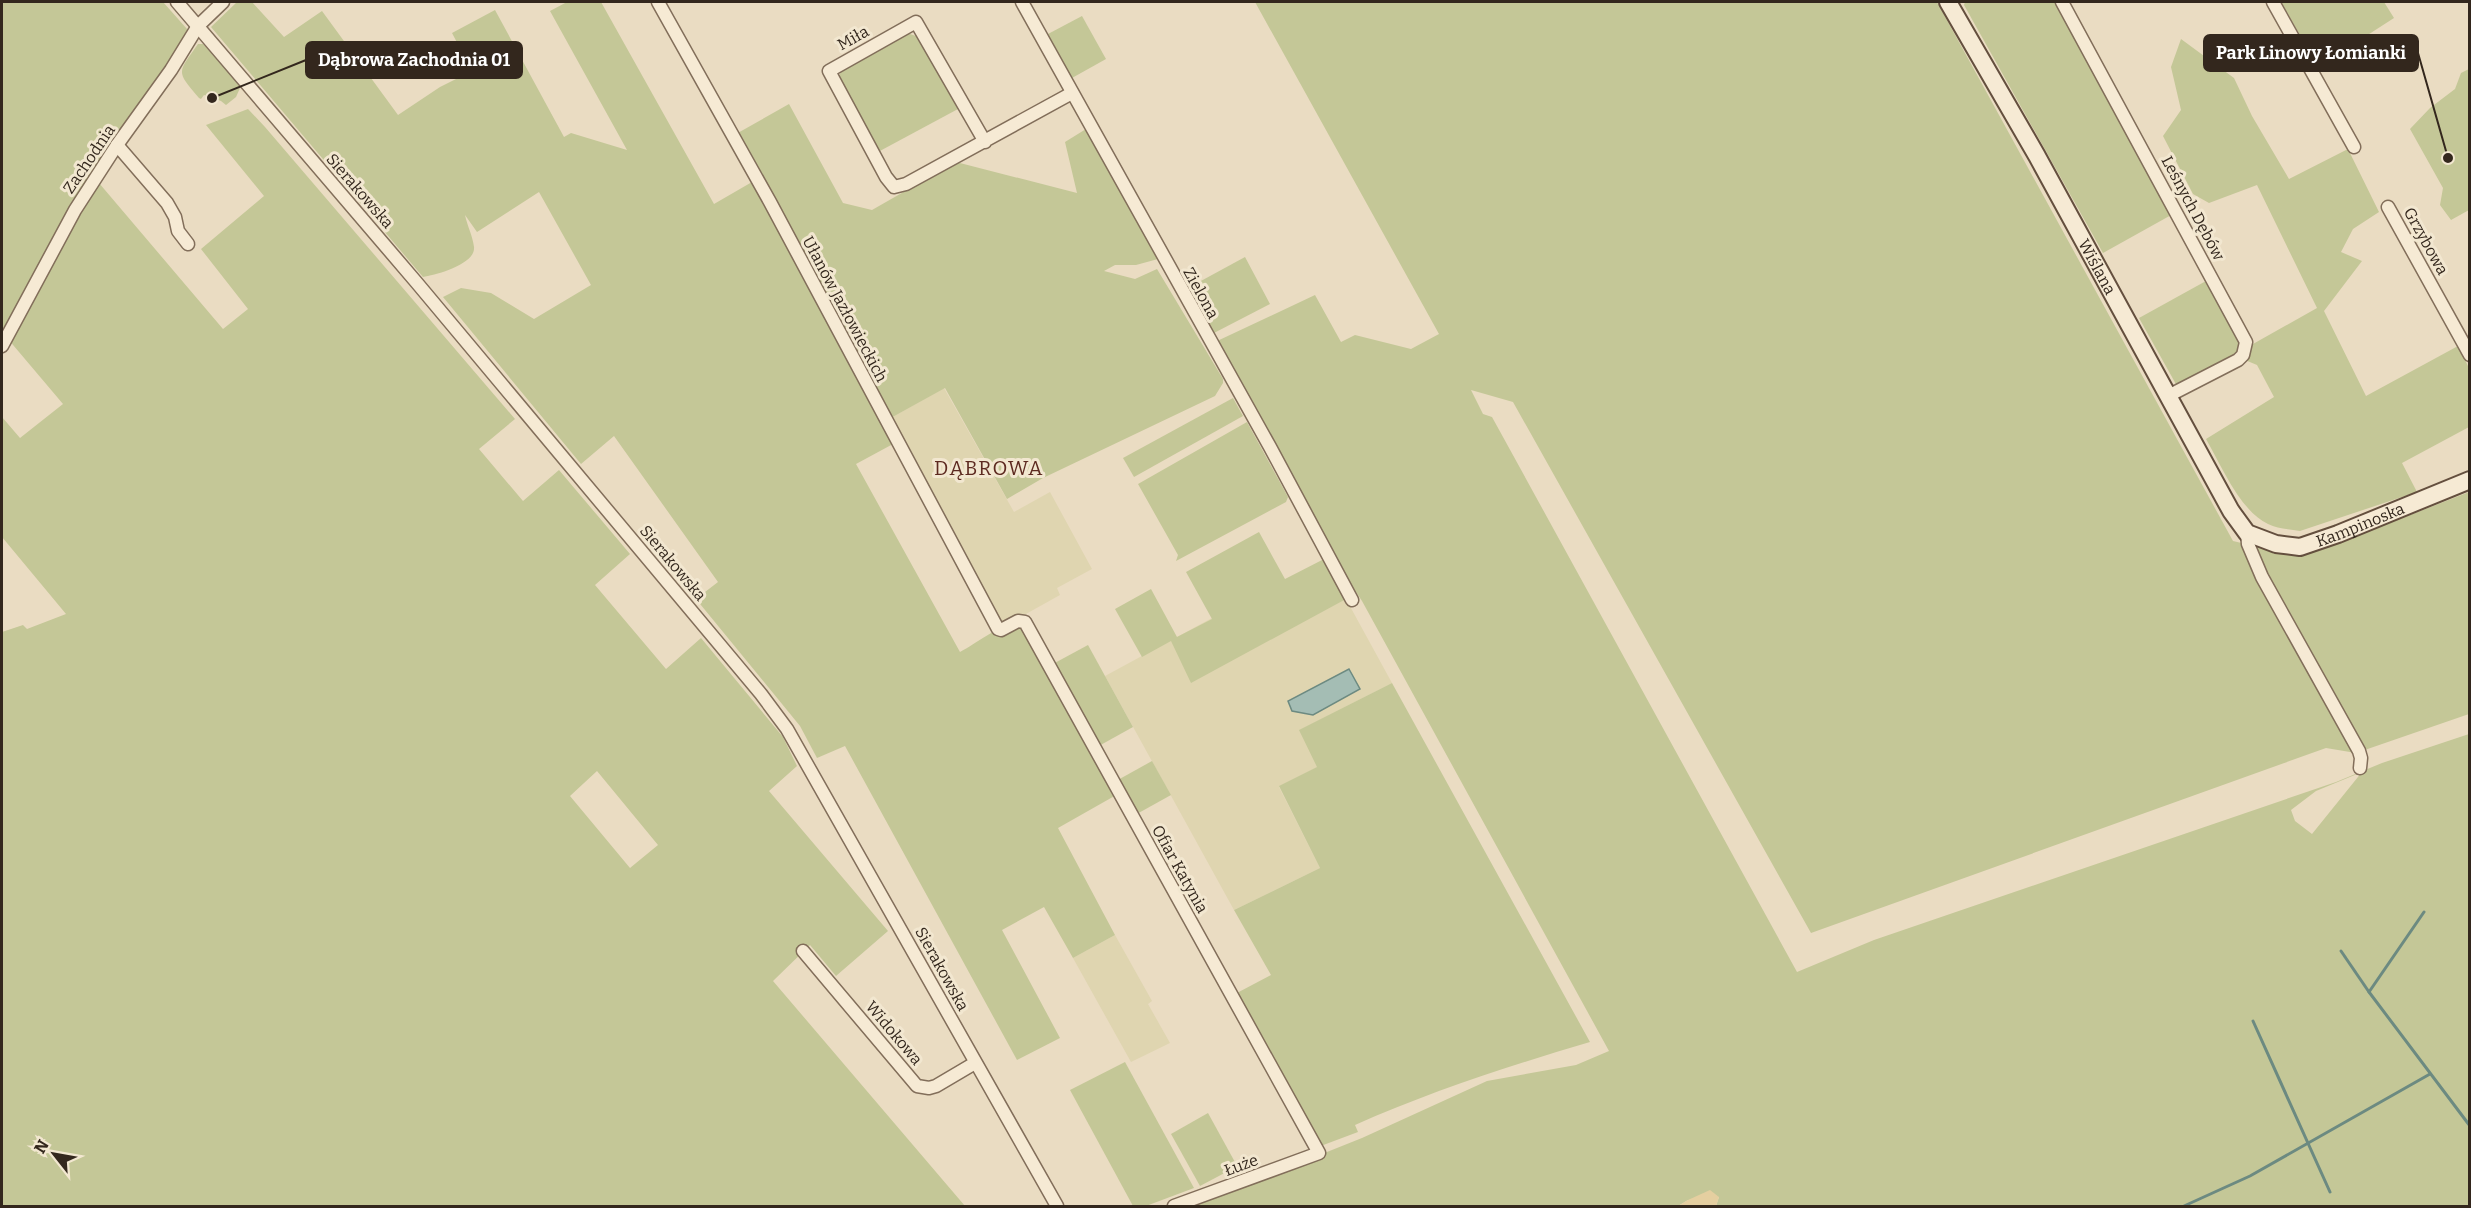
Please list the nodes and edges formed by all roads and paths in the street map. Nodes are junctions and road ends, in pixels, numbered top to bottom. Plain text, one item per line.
1 (177, 2) edge
2 (223, 2) edge
3 (658, 2) edge
4 (1022, 2) edge
5 (1948, 2) edge
6 (2062, 2) edge
7 (2273, 2) edge
8 (198, 26) junction
9 (1072, 93) junction
10 (985, 142) junction
11 (117, 145) junction
12 (2354, 147) dead end
13 (2388, 207) dead end
14 (188, 244) dead end
15 (2, 346) edge
16 (2469, 355) edge
17 (2168, 396) junction
18 (2469, 480) edge
19 (2247, 533) junction
20 (1352, 600) dead end
21 (1002, 630) joint
22 (2360, 768) dead end
23 (803, 951) dead end
24 (975, 1063) junction
25 (1319, 1153) joint
26 (1057, 1206) edge
27 (1174, 1206) edge

1 - 8 street, Sierakowska
2 - 8 street, Zachodnia
3 - 21 street, Ułanów Jazłowieckich
4 - 9 street, Zielona
5 - 17 main road, Wiślana
6 - 17 street, Leśnych Dębów
7 - 12 street
8 - 11 street, Zachodnia
8 - 24 street, Sierakowska
9 - 10 street, Miła
9 - 20 street, Zielona
10 - 10 street, Miła
11 - 14 street
11 - 15 street, Zachodnia
13 - 16 street, Grzybowa
17 - 19 main road, Wiślana
18 - 19 main road, Kampinoska
19 - 22 street
21 - 25 street, Ofiar Katynia
23 - 24 street, Widokowa
24 - 26 street, Sierakowska
25 - 27 street, Łuże

